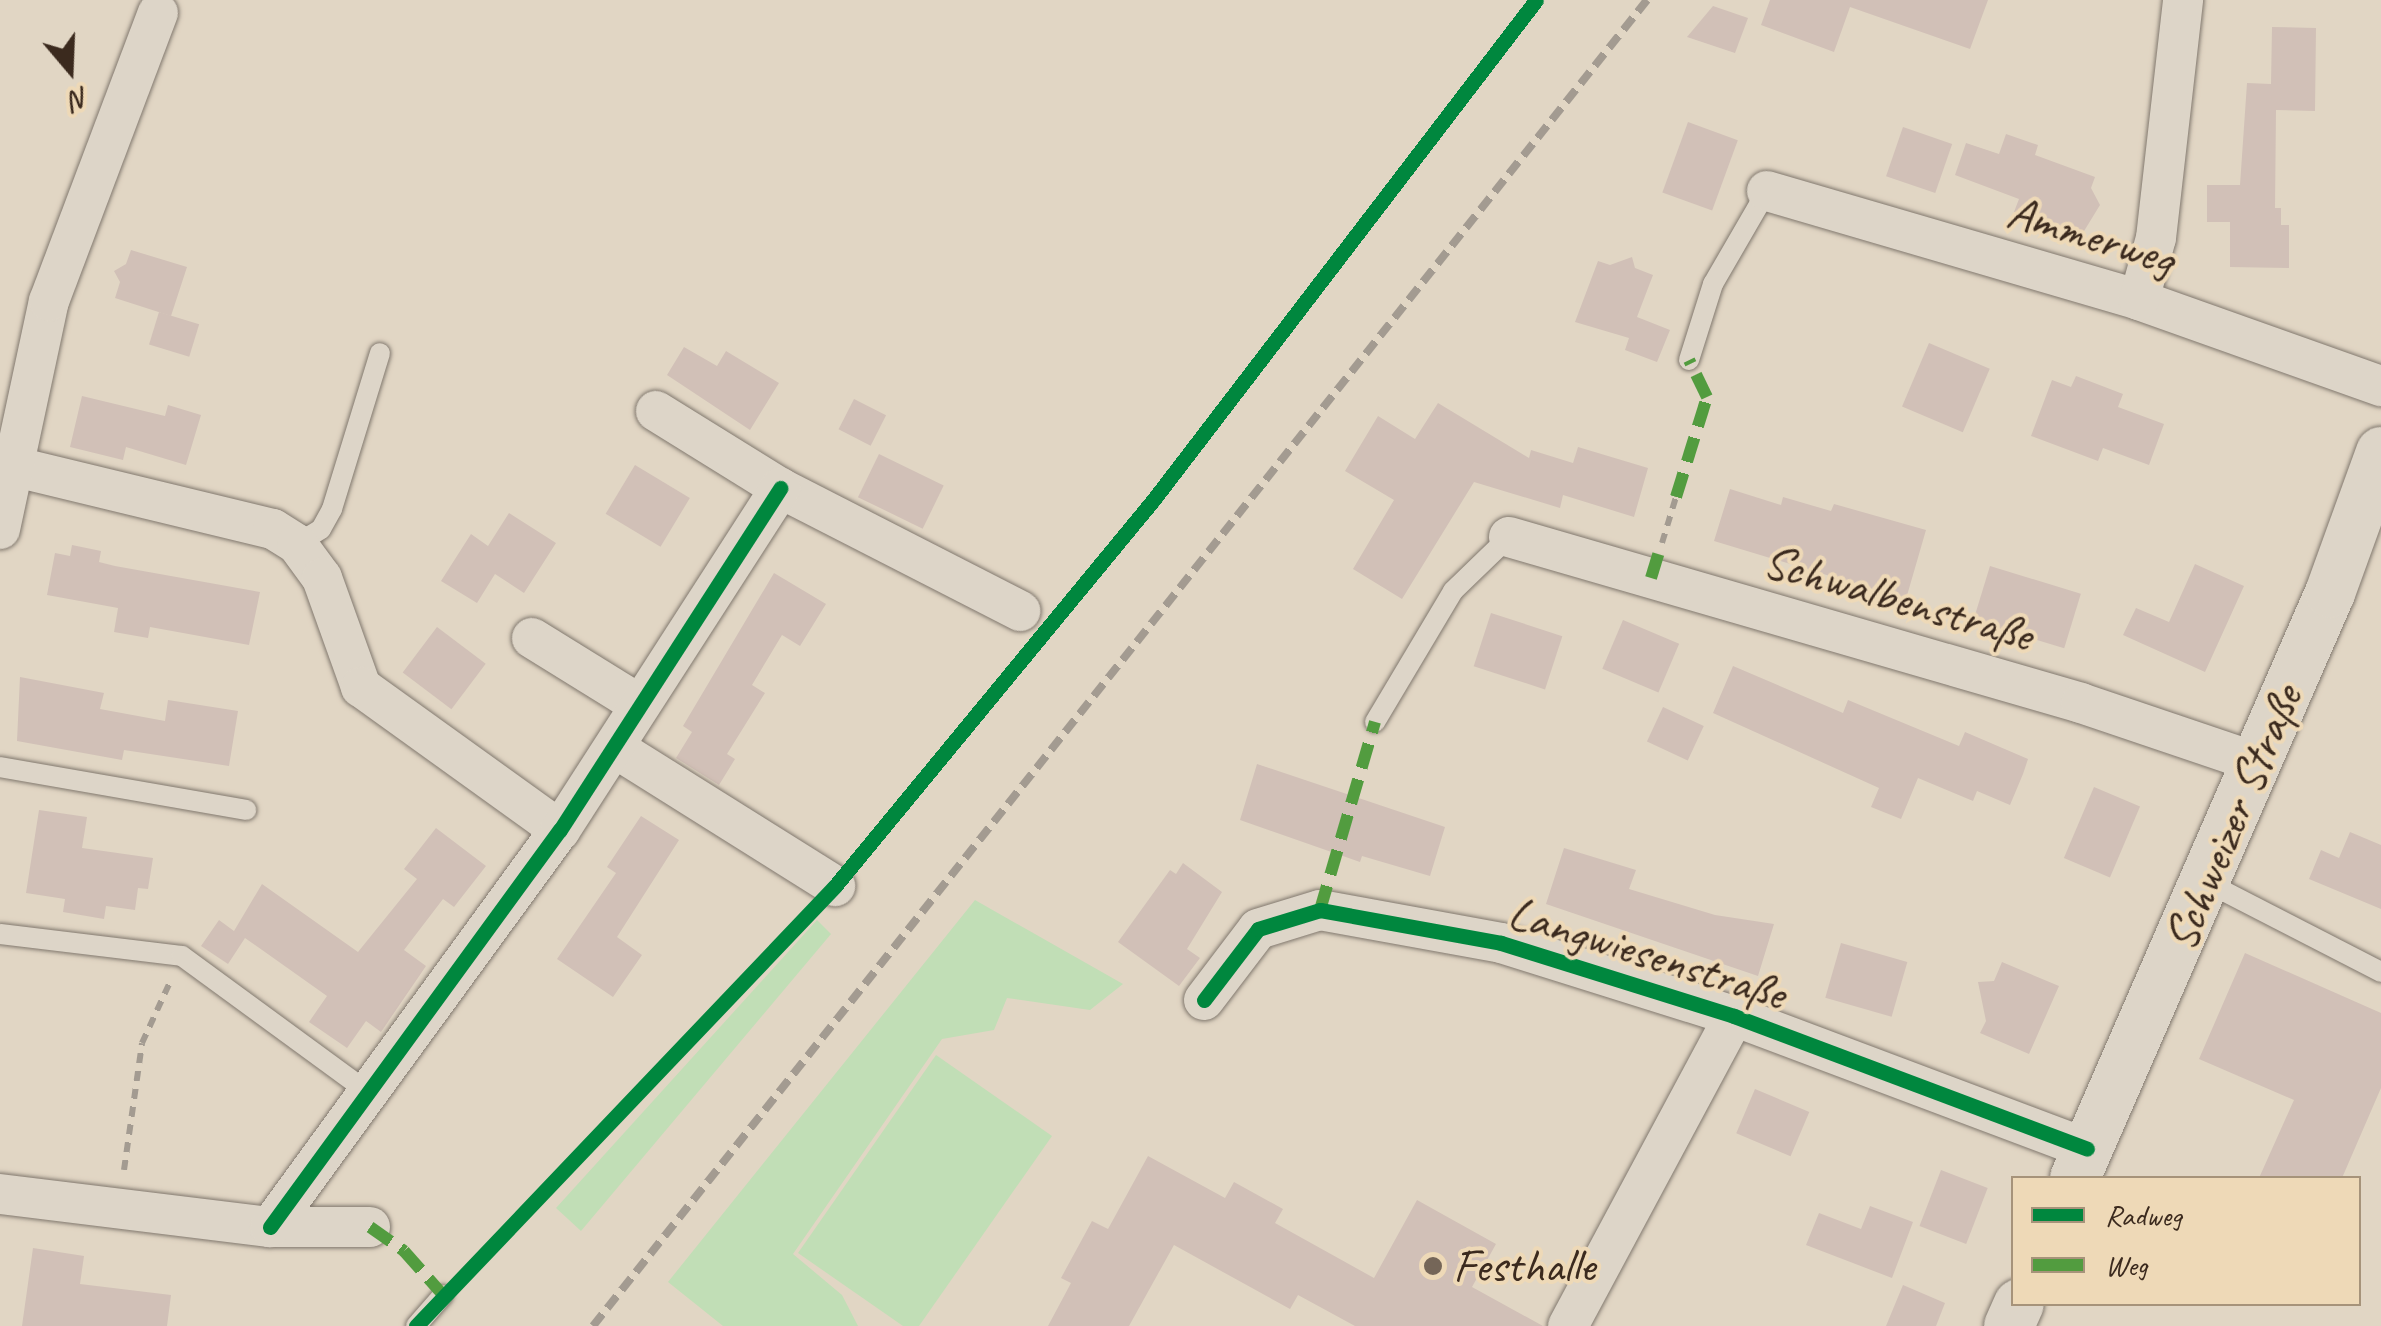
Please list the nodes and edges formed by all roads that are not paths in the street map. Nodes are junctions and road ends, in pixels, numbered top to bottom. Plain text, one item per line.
1 (2184, 0) edge
2 (160, 6) edge
3 (1767, 191) joint
4 (2139, 300) junction
5 (380, 354) dead end
6 (1689, 360) dead end
7 (2381, 386) edge
8 (656, 411) dead end
9 (2381, 452) edge
10 (12, 466) junction
11 (780, 488) junction
12 (0, 529) edge
13 (1508, 536) joint
14 (297, 544) junction
15 (1020, 612) dead end
16 (532, 638) dead end
17 (637, 704) junction
18 (1375, 722) dead end
19 (614, 748) junction
20 (2258, 763) junction
21 (0, 767) edge
22 (246, 810) dead end
23 (560, 830) junction
24 (2206, 882) junction
25 (834, 886) dead end
26 (0, 934) edge
27 (2381, 972) edge
28 (1204, 1000) dead end
29 (1734, 1016) junction
30 (368, 1092) junction
31 (2081, 1164) edge
32 (0, 1194) edge
33 (270, 1227) junction
34 (370, 1227) dead end
35 (442, 1295) dead end
36 (416, 1326) edge
37 (1568, 1326) edge

1 - 4 street
2 - 10 street
3 - 4 street, Ammerweg
3 - 6 lane
4 - 7 street, Ammerweg
5 - 14 lane
8 - 11 street
9 - 20 street, Schweizer Straße
10 - 12 street
10 - 14 street
11 - 15 street
11 - 17 street
13 - 18 lane
13 - 20 street, Schwalbenstraße
14 - 23 street
16 - 17 street
17 - 19 street
19 - 23 street
19 - 25 street
20 - 24 street, Schweizer Straße
21 - 22 lane
23 - 30 street
24 - 27 lane
24 - 31 street, Schweizer Straße
26 - 30 lane
28 - 29 street, Langwiesenstraße
29 - 31 street, Langwiesenstraße
29 - 37 street
30 - 33 street
32 - 33 street
33 - 34 street
35 - 36 lane

